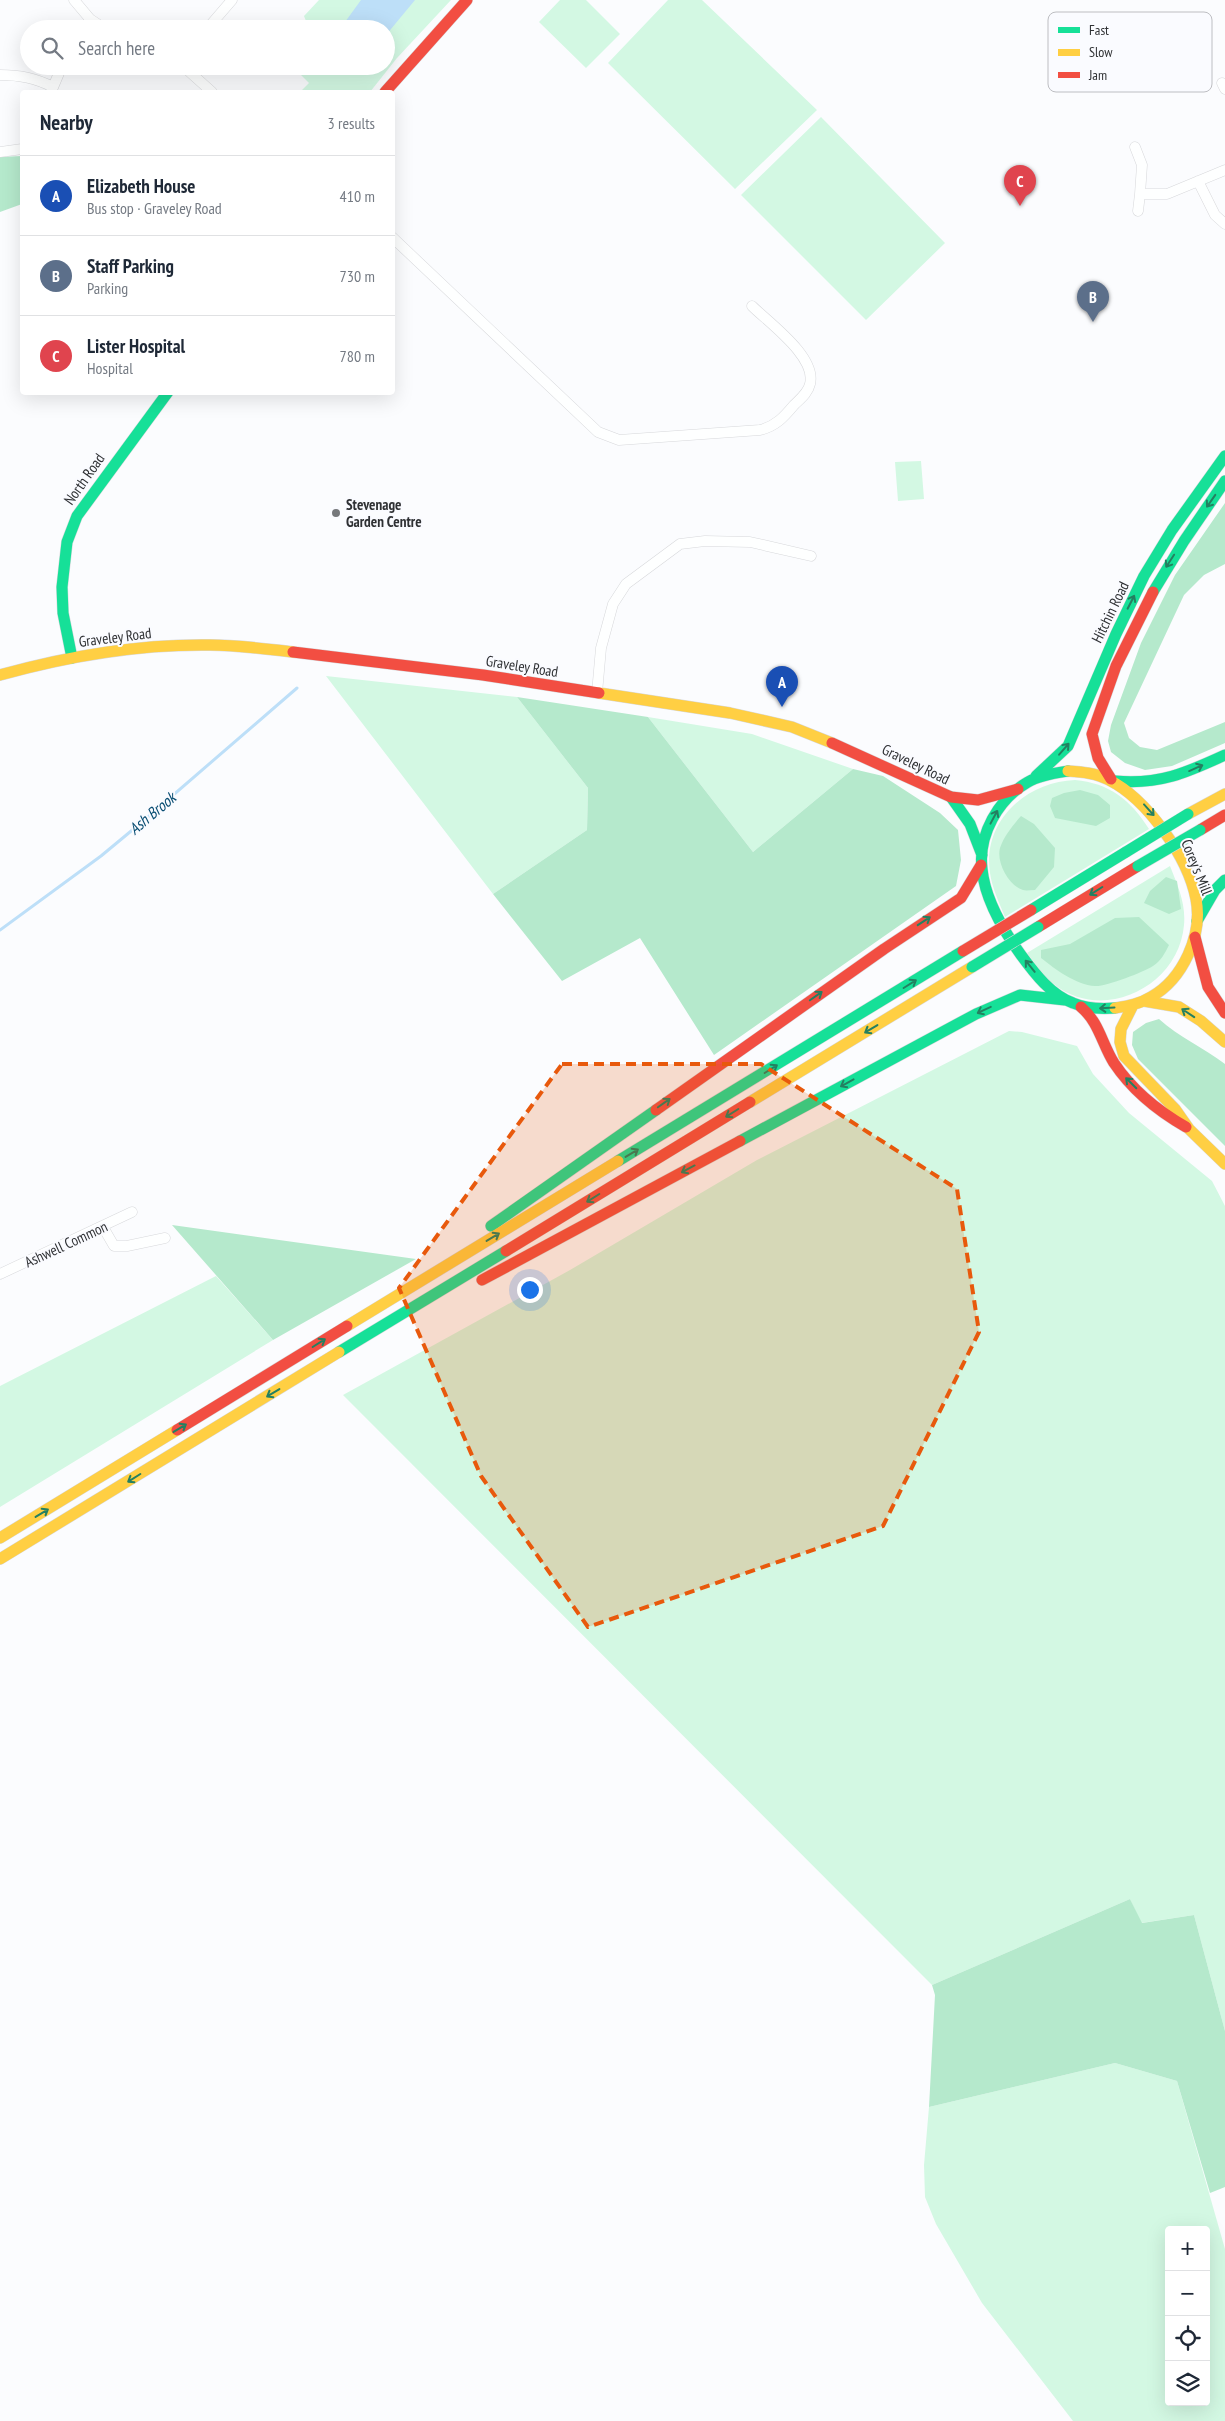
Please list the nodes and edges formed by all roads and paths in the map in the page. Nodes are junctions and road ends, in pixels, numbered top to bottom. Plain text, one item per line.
1 (74, 0) edge
2 (232, 0) edge
3 (467, 0) edge
4 (90, 19) edge
5 (215, 20) edge
6 (0, 75) edge
7 (58, 75) edge
8 (193, 75) edge
9 (52, 90) edge
10 (210, 90) edge
11 (387, 90) edge
12 (1135, 148) dead end
13 (20, 149) edge
14 (0, 152) edge
15 (1225, 170) edge
16 (1198, 181) junction
17 (1140, 194) junction
18 (1138, 211) dead end
19 (1225, 224) edge
20 (395, 240) edge
21 (752, 306) dead end
22 (166, 395) edge
23 (1225, 456) edge
24 (1225, 481) edge
25 (811, 556) dead end
26 (72, 658) junction
27 (0, 675) edge
28 (597, 692) junction
29 (1225, 755) edge
30 (1113, 780) junction
31 (1024, 785) junction
32 (1225, 794) edge
33 (951, 798) junction
34 (1225, 815) edge
35 (982, 860) junction
36 (1225, 880) edge
37 (1197, 921) junction
38 (1195, 937) junction
39 (1065, 1000) junction
40 (1138, 1003) junction
41 (1081, 1006) junction
42 (1225, 1013) edge
43 (1225, 1042) edge
44 (1188, 1129) junction
45 (1225, 1164) edge
46 (132, 1212) dead end
47 (103, 1227) junction
48 (165, 1238) dead end
49 (0, 1274) edge
50 (422, 1280) junction
51 (390, 1323) junction
52 (0, 1538) edge
53 (0, 1559) edge

1 - 4 street
2 - 5 street
3 - 11 main road
6 - 9 street
7 - 9 street
8 - 10 street
12 - 17 street
13 - 14 street
15 - 16 street
16 - 17 street
16 - 19 street
17 - 18 street
20 - 21 street
22 - 26 main road, North Road
31 -> 23 main road, Hitchin Road
24 -> 30 main road, Hitchin Road
25 - 28 street
26 - 27 main road, Graveley Road
26 - 28 main road, Graveley Road
28 - 33 main road, Graveley Road
30 -> 29 main road
30 - 31 main road, Corey's Mill
30 -> 37 main road, Corey's Mill
31 - 33 main road, Graveley Road
35 -> 31 main road, Corey's Mill
50 -> 32 main road, bridge
33 - 35 main road, Graveley Road
34 -> 51 main road, bridge
39 -> 35 main road, Corey's Mill
50 -> 35 main road
36 - 37 main road
37 - 38 main road, Corey's Mill
38 - 40 main road, Corey's Mill
38 - 42 main road
39 - 41 main road, Corey's Mill
39 -> 51 main road
40 -> 41 main road, Corey's Mill
43 -> 40 main road
40 - 44 main road
44 -> 41 main road
44 - 45 main road
46 - 47 street, Ashwell Common
47 - 48 street
47 - 49 street, Ashwell Common
52 -> 50 main road
51 -> 53 main road

